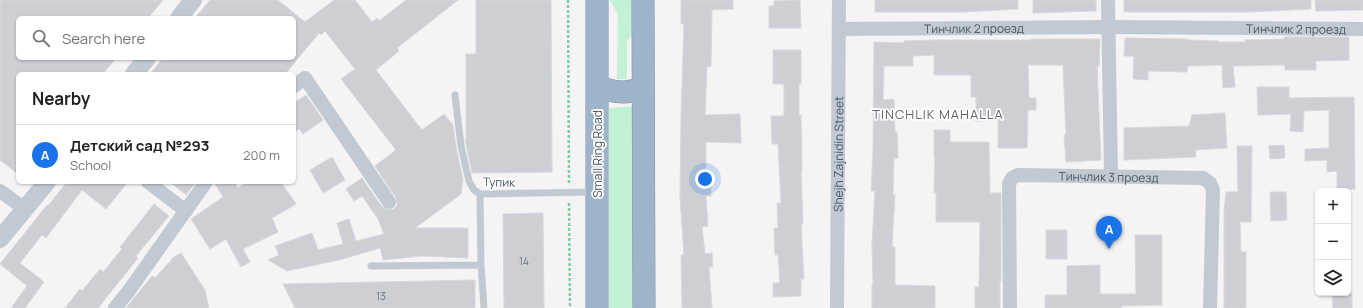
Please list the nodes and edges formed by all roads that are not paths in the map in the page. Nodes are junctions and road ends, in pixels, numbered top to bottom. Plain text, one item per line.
1 (193, 0) edge
2 (597, 0) edge
3 (643, 0) edge
4 (839, 0) edge
5 (1108, 0) edge
6 (181, 16) edge
7 (1108, 27) junction
8 (839, 29) junction
9 (1363, 30) edge
10 (145, 60) edge
11 (136, 72) edge
12 (296, 85) edge
13 (597, 86) junction
14 (643, 88) junction
15 (455, 95) dead end
16 (1110, 176) junction
17 (45, 184) edge
18 (151, 184) edge
19 (205, 184) edge
20 (0, 191) edge
21 (596, 192) junction
22 (480, 194) junction
23 (389, 202) dead end
24 (25, 209) junction
25 (186, 211) junction
26 (0, 239) edge
27 (481, 265) junction
28 (371, 266) dead end
29 (115, 308) edge
30 (484, 308) edge
31 (597, 308) edge
32 (644, 308) edge
33 (837, 308) edge
34 (1010, 308) edge
35 (1210, 308) edge

1 - 6 street
2 - 13 highway, Small Ring Road
3 - 14 highway
4 - 8 street, Shejh Zajnidin Street
5 - 7 street
7 - 8 street, Тинчлик 2 проезд
7 - 9 street, Тинчлик 2 проезд
7 - 16 street
8 - 33 street, Shejh Zajnidin Street
10 - 11 street
12 - 23 street
13 - 14 highway
13 - 21 highway, Small Ring Road
14 - 32 highway
15 - 22 lane, Тупик
16 - 34 street, Тинчлик 3 проезд
16 - 35 street, Тинчлик 3 проезд
17 - 24 street
18 - 25 street
19 - 25 street
20 - 24 street
21 - 22 lane, Тупик
21 - 31 highway, Small Ring Road
22 - 27 lane
24 - 26 street
25 - 29 street
27 - 28 lane
27 - 30 lane

